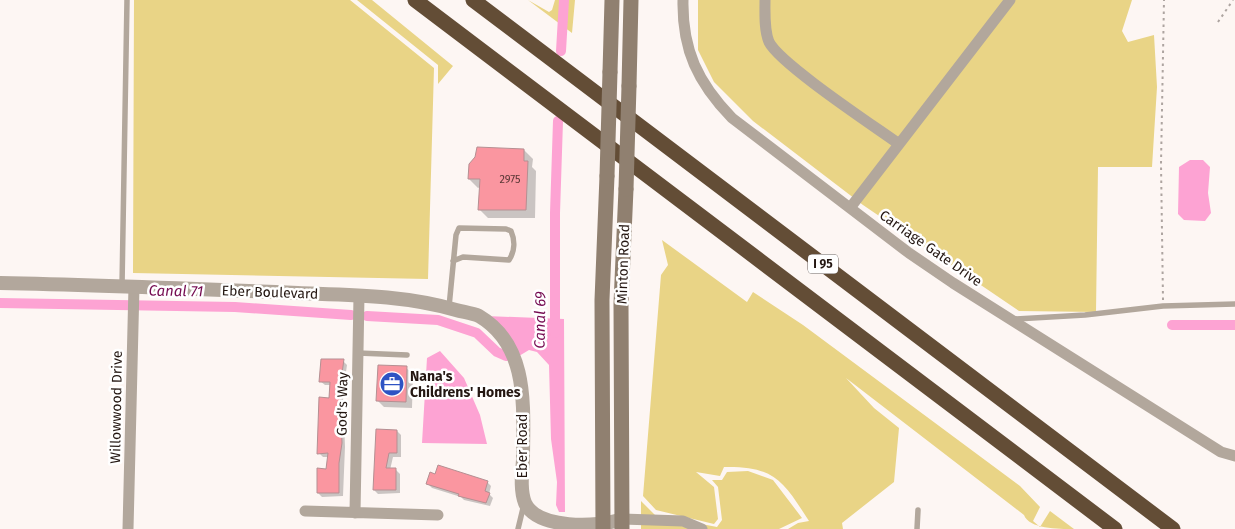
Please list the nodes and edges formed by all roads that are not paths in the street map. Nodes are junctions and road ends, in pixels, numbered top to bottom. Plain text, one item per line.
1 (127, 0) edge
2 (415, 0) edge
3 (473, 0) edge
4 (612, 0) edge
5 (631, 0) edge
6 (683, 0) edge
7 (765, 0) edge
8 (1010, 0) edge
9 (899, 144) junction
10 (850, 208) junction
11 (453, 261) junction
12 (0, 283) edge
13 (130, 289) junction
14 (360, 296) junction
15 (1235, 304) edge
16 (448, 308) junction
17 (478, 316) joint
18 (1010, 319) junction
19 (358, 353) junction
20 (407, 355) dead end
21 (1235, 456) edge
22 (524, 502) junction
23 (918, 510) dead end
24 (305, 511) dead end
25 (355, 513) junction
26 (438, 515) dead end
27 (622, 524) edge
28 (606, 528) edge
29 (128, 529) edge
30 (518, 529) edge
31 (702, 529) edge
32 (917, 529) edge
33 (1115, 529) edge
34 (1173, 529) edge

1 - 13 lane
2 - 33 highway, I 95
3 - 34 highway, I 95
4 - 28 main road, Minton Road, bridge
5 - 27 main road, Minton Road, bridge
6 - 10 street, Carriage Gate Drive
7 - 9 street
8 - 9 street
9 - 10 street
10 - 18 street, Carriage Gate Drive
11 - 11 lane
11 - 16 lane
12 - 13 street, Eber Boulevard
13 - 14 street, Eber Boulevard
13 - 29 street, Willowwood Drive
14 - 16 street, Eber Boulevard
14 - 19 street, God's Way
15 - 18 lane
16 - 17 street, Eber Boulevard
17 - 22 street, Eber Road
18 - 21 street, Carriage Gate Drive
19 - 20 lane
19 - 25 street, God's Way
22 - 28 street
22 - 30 lane
23 - 32 lane
24 - 25 street
25 - 26 street
27 - 28 street
27 - 31 street

